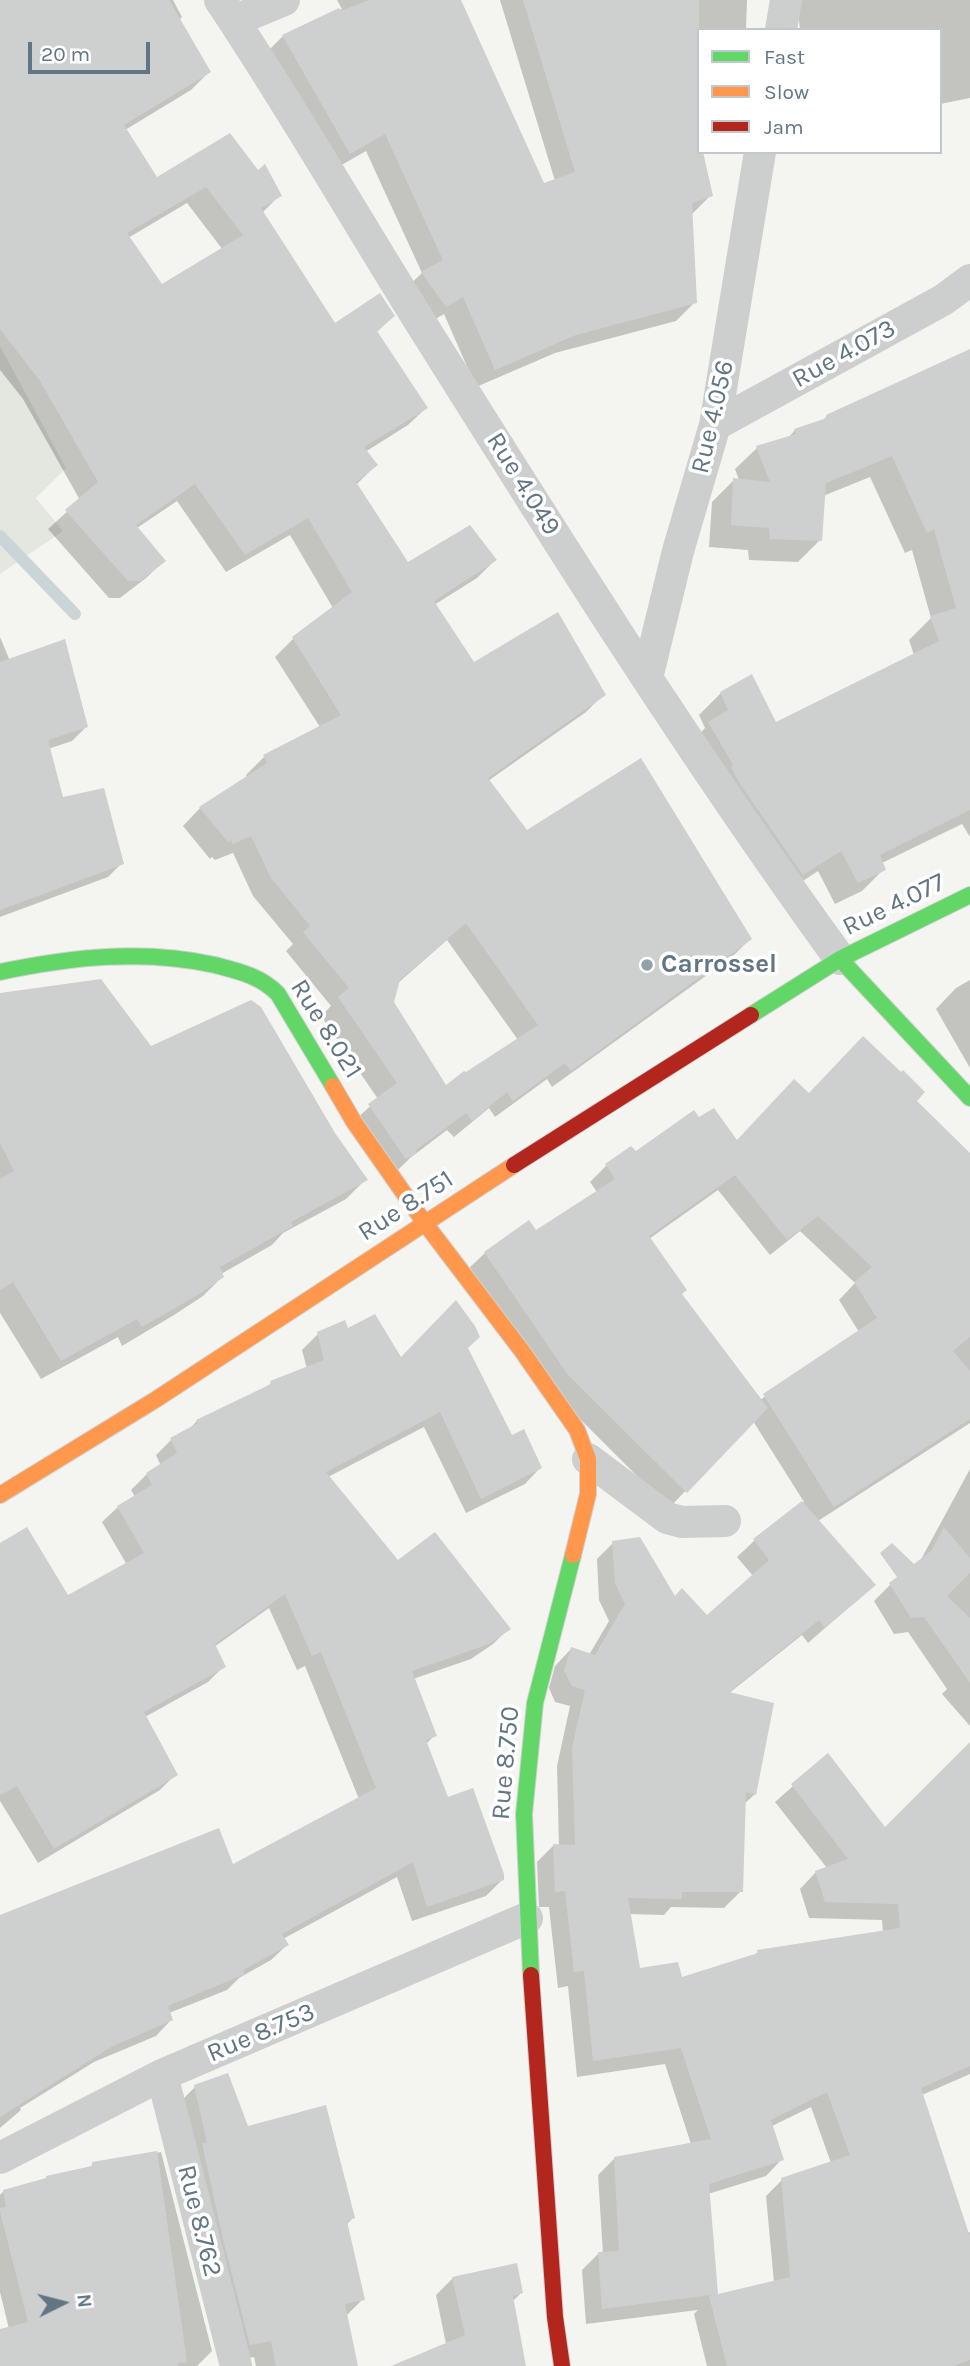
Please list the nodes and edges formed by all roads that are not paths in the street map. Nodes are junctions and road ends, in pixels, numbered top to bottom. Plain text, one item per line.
1 (284, 0) edge
2 (786, 0) edge
3 (227, 11) edge
4 (781, 28) edge
5 (760, 154) edge
6 (970, 280) edge
7 (715, 425) junction
8 (647, 678) junction
9 (970, 895) edge
10 (839, 959) junction
11 (0, 972) edge
12 (970, 1098) edge
13 (425, 1222) junction
14 (589, 1459) junction
15 (0, 1494) edge
16 (725, 1521) dead end
17 (527, 1918) junction
18 (162, 2075) junction
19 (0, 2158) edge
20 (236, 2366) edge
21 (562, 2366) edge

1 - 3 street
2 - 4 street
3 - 8 street, Rue 4.049
5 - 7 street, Rue 4.056
6 - 7 street, Rue 4.073
7 - 8 street, Rue 4.056
8 - 10 street, Rue 4.049
9 - 10 street, Rue 4.077
10 - 12 street
10 - 13 street, Rue 8.751
11 - 13 street, Rue 8.021
13 - 14 street, Rue 8.750
13 - 15 street, Rue 8.751
14 - 16 street
14 - 17 street, Rue 8.750
17 - 18 street, Rue 8.753
17 - 21 street, Rue 8.750
18 - 19 street, Rue 8.753
18 - 20 street, Rue 8.762

